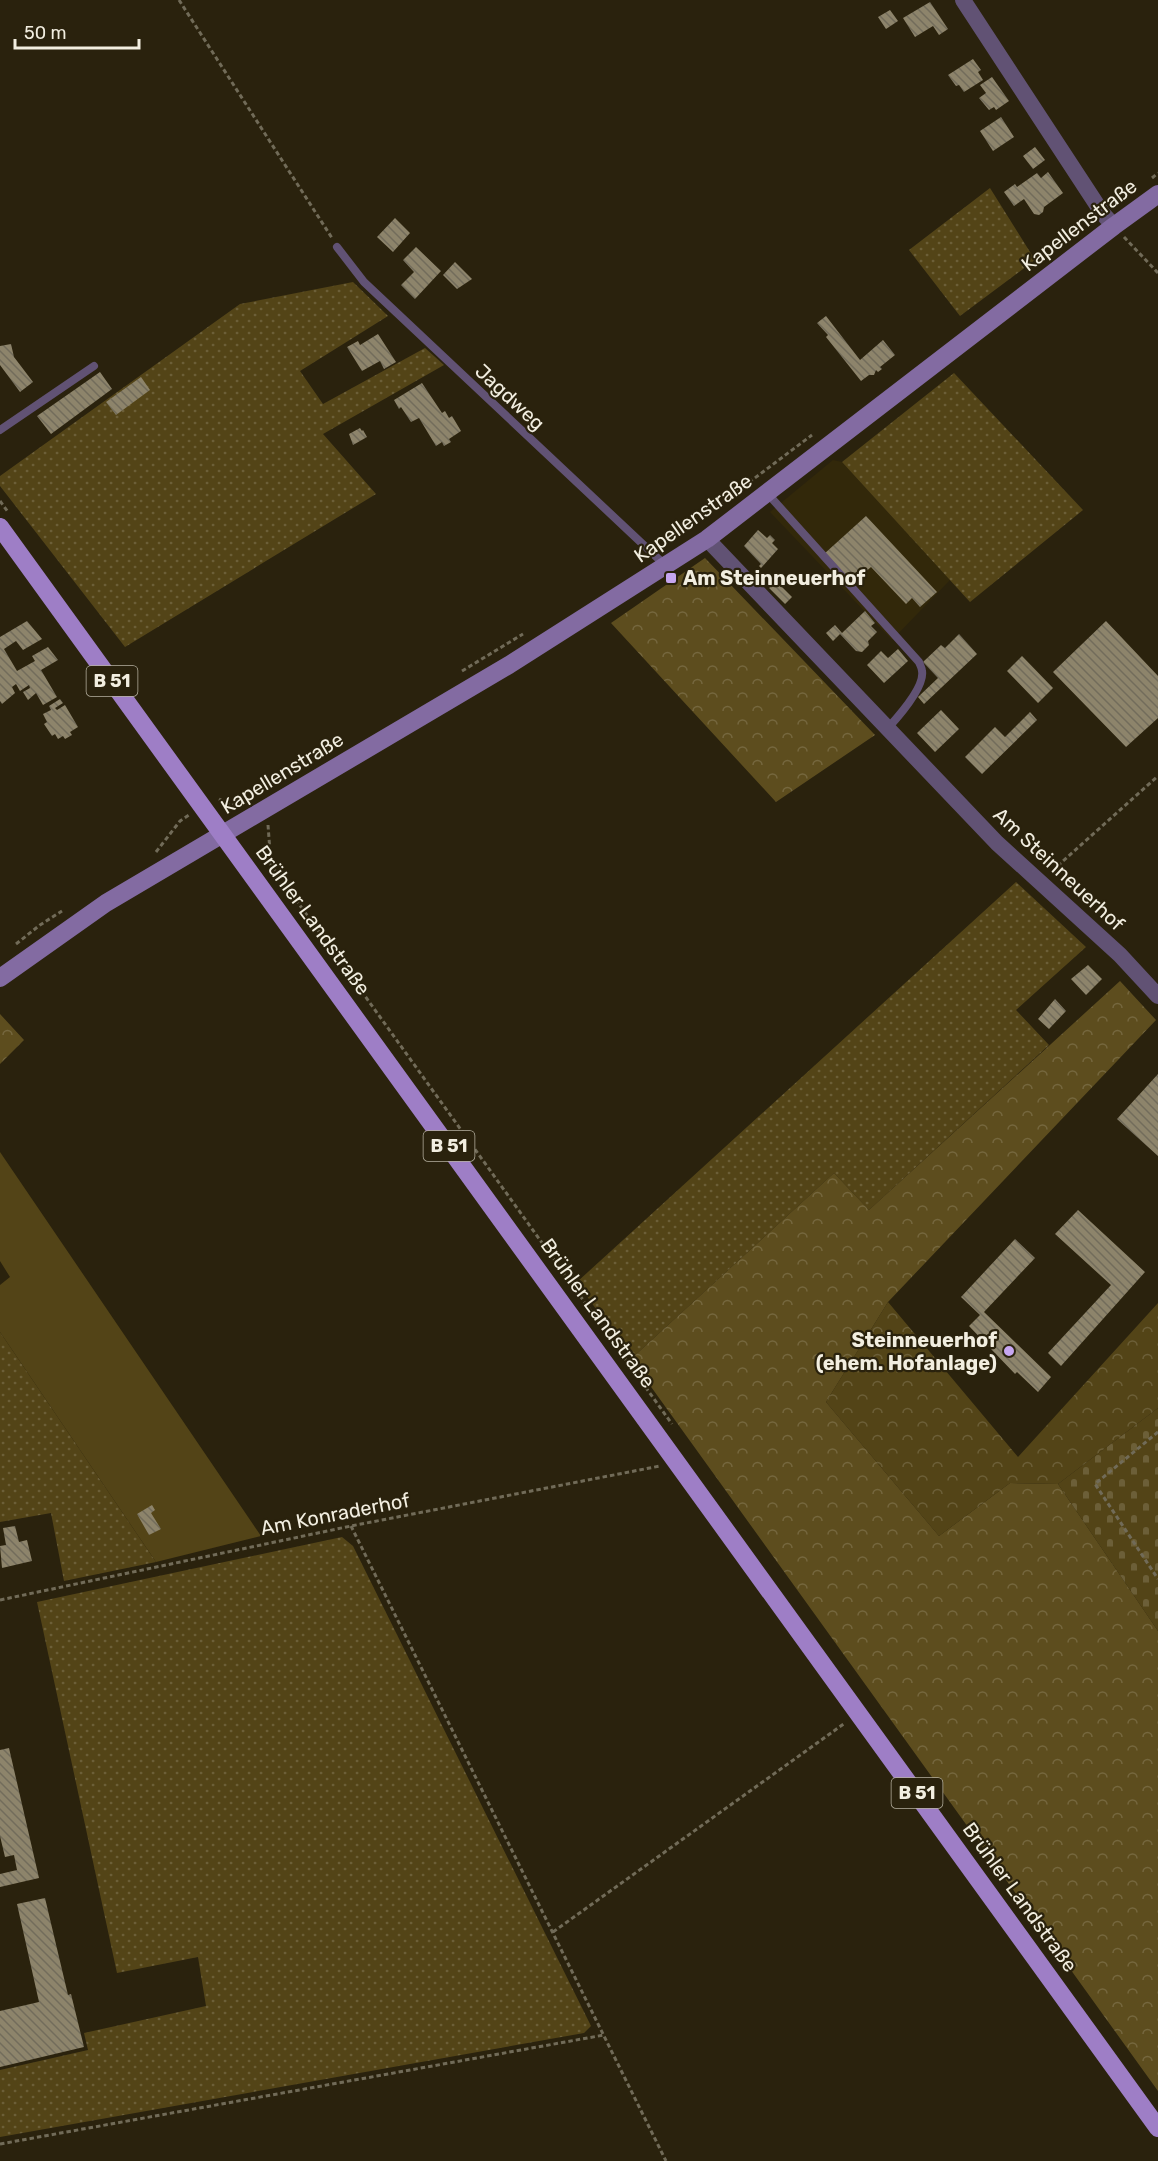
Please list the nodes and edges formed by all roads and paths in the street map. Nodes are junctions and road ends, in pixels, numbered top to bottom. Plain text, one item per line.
1 (179, 0) edge
2 (963, 0) edge
3 (1158, 173) edge
4 (1153, 187) edge
5 (1114, 226) junction
6 (337, 247) joint
7 (1158, 273) edge
8 (94, 366) dead end
9 (0, 429) edge
10 (812, 434) dead end
11 (767, 493) junction
12 (0, 527) edge
13 (681, 533) dead end
14 (708, 539) junction
15 (666, 566) junction
16 (522, 634) dead end
17 (462, 671) dead end
18 (888, 728) junction
19 (1158, 776) edge
20 (202, 806) junction
21 (260, 812) junction
22 (223, 834) junction
23 (156, 853) dead end
24 (1039, 882) junction
25 (69, 907) dead end
26 (8, 950) dead end
27 (0, 978) edge
28 (1158, 996) edge
29 (676, 1429) dead end
30 (1158, 1432) edge
31 (675, 1458) junction
32 (351, 1526) junction
33 (1158, 1579) edge
34 (0, 1600) edge
35 (859, 1713) junction
36 (553, 1932) junction
37 (604, 2035) junction
38 (1158, 2128) edge
39 (0, 2144) edge
40 (666, 2161) edge

1 - 6 path
2 - 5 street
3 - 4 path
4 - 5 main road, Kapellenstraße
5 - 7 path
5 - 11 main road, Kapellenstraße
6 - 15 lane, Jagdweg
8 - 9 lane
10 - 13 path
11 - 14 main road, Kapellenstraße
11 - 18 lane
12 - 20 main road, Brühler Landstraße / B 51
14 - 15 main road, Kapellenstraße
14 - 18 street, Am Steinneuerhof
15 - 21 main road, Kapellenstraße
16 - 17 path
18 - 24 street, Am Steinneuerhof
19 - 24 path
20 - 21 path
20 - 22 main road, Brühler Landstraße / B 51
20 - 23 path
21 - 22 main road, Kapellenstraße
21 - 29 path
22 - 27 main road, Kapellenstraße
22 - 31 main road, Brühler Landstraße / B 51
24 - 28 street, Am Steinneuerhof
25 - 26 path
30 - 33 path
31 - 32 path, Am Konraderhof
31 - 35 main road, Brühler Landstraße / B 51
32 - 34 path, Am Konraderhof
32 - 36 path
35 - 36 path
35 - 38 main road, Brühler Landstraße / B 51
36 - 37 path
37 - 39 path
37 - 40 path

